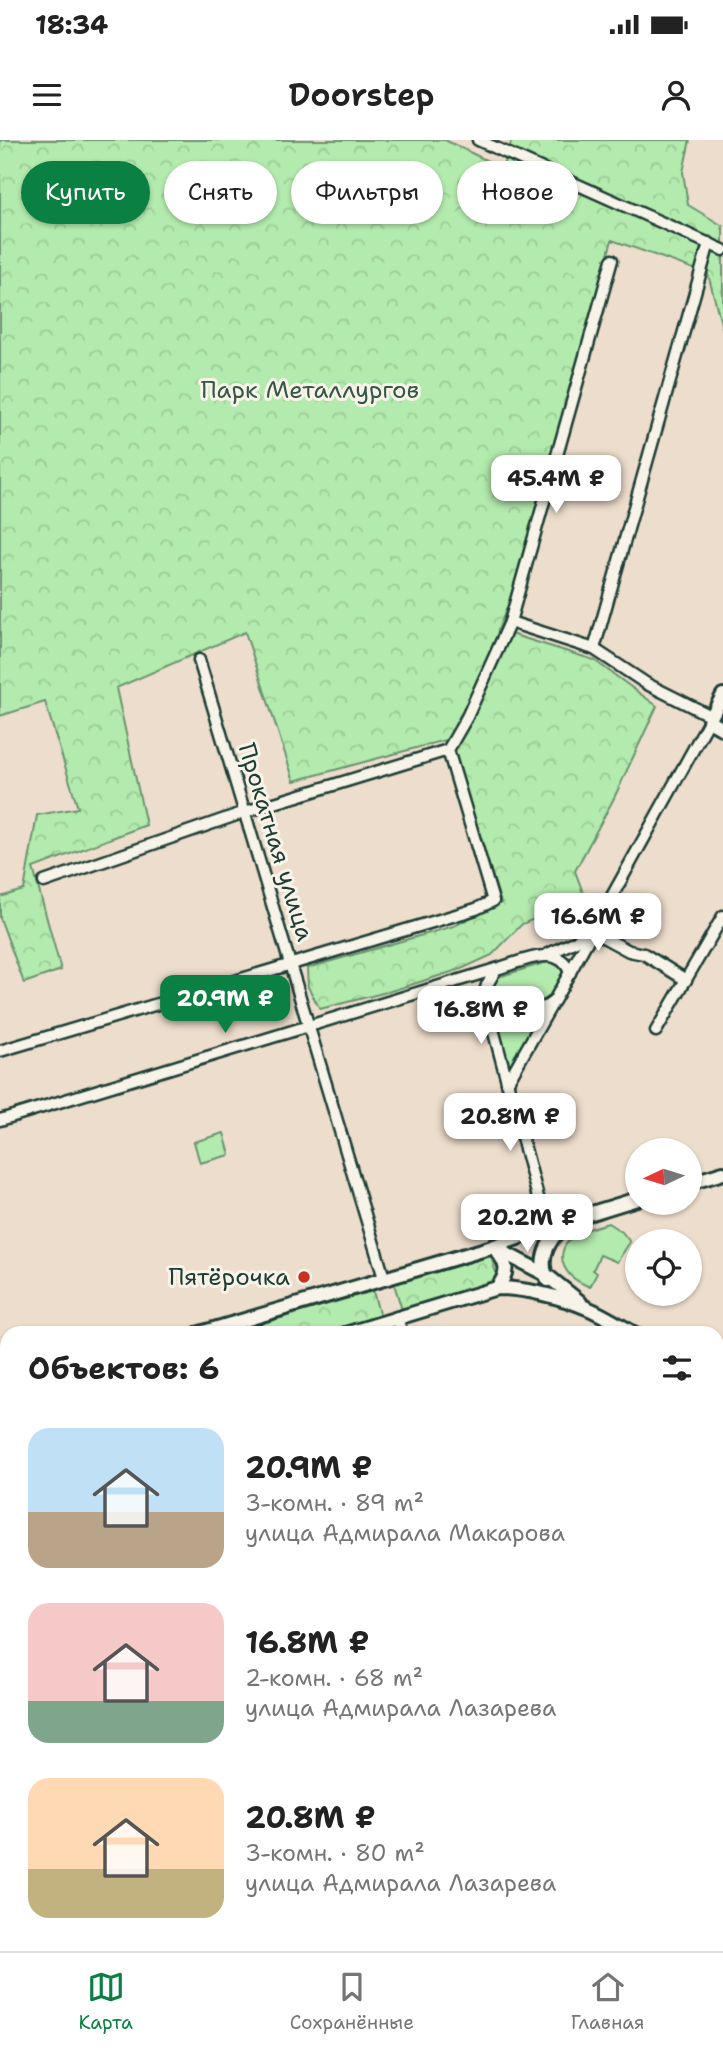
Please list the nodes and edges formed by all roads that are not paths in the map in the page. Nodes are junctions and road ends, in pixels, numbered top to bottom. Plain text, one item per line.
1 (478, 140) edge
2 (709, 243) junction
3 (723, 250) edge
4 (612, 260) dead end
5 (510, 622) junction
6 (594, 649) junction
7 (199, 660) dead end
8 (722, 699) edge
9 (710, 719) junction
10 (723, 729) edge
11 (448, 750) junction
12 (245, 812) junction
13 (44, 882) dead end
14 (723, 915) edge
15 (599, 919) junction
16 (592, 931) junction
17 (547, 955) junction
18 (291, 965) junction
19 (496, 969) junction
20 (570, 973) junction
21 (685, 980) junction
22 (459, 982) junction
23 (484, 998) junction
24 (554, 1001) junction
25 (309, 1026) junction
26 (656, 1031) dead end
27 (0, 1051) edge
28 (507, 1083) junction
29 (0, 1120) edge
30 (723, 1173) edge
31 (702, 1179) edge
32 (625, 1203) edge
33 (569, 1220) junction
34 (542, 1223) junction
35 (493, 1247) junction
36 (543, 1258) junction
37 (545, 1274) junction
38 (384, 1278) junction
39 (497, 1288) junction
40 (559, 1299) junction
41 (585, 1307) junction
42 (397, 1318) junction
43 (224, 1326) edge
44 (371, 1326) edge
45 (400, 1326) edge
46 (620, 1326) edge

1 - 2 street
2 - 3 street
2 - 6 street
4 - 5 street
5 - 6 street
5 - 11 street
6 - 9 street
7 - 12 street, Прокатная улица
8 - 9 main road
9 - 10 main road
9 - 15 street
11 - 12 street
11 - 18 street
12 - 13 street
12 - 18 street, Прокатная улица
14 - 21 street
15 - 16 street
15 - 17 street
16 - 20 street
16 - 21 street
17 - 19 street
17 - 20 street
18 - 25 street, Прокатная улица
18 - 27 street
19 - 22 street
19 - 23 street
20 - 24 street
21 - 26 street
22 - 23 street
22 - 25 street
23 - 24 street
23 - 28 street
24 - 28 street
25 - 29 street
25 - 38 street, Прокатная улица
28 - 34 street
30 - 31 main road
32 - 33 main road
33 - 34 main road
33 - 36 main road
34 - 35 main road
34 - 36 main road
35 - 37 main road
35 - 38 main road
35 - 39 main road
36 - 37 main road
37 - 40 main road
37 - 41 main road
38 - 43 main road
39 - 40 main road
39 - 42 main road
40 - 41 main road
41 - 46 main road
42 - 44 main road
42 - 45 street

